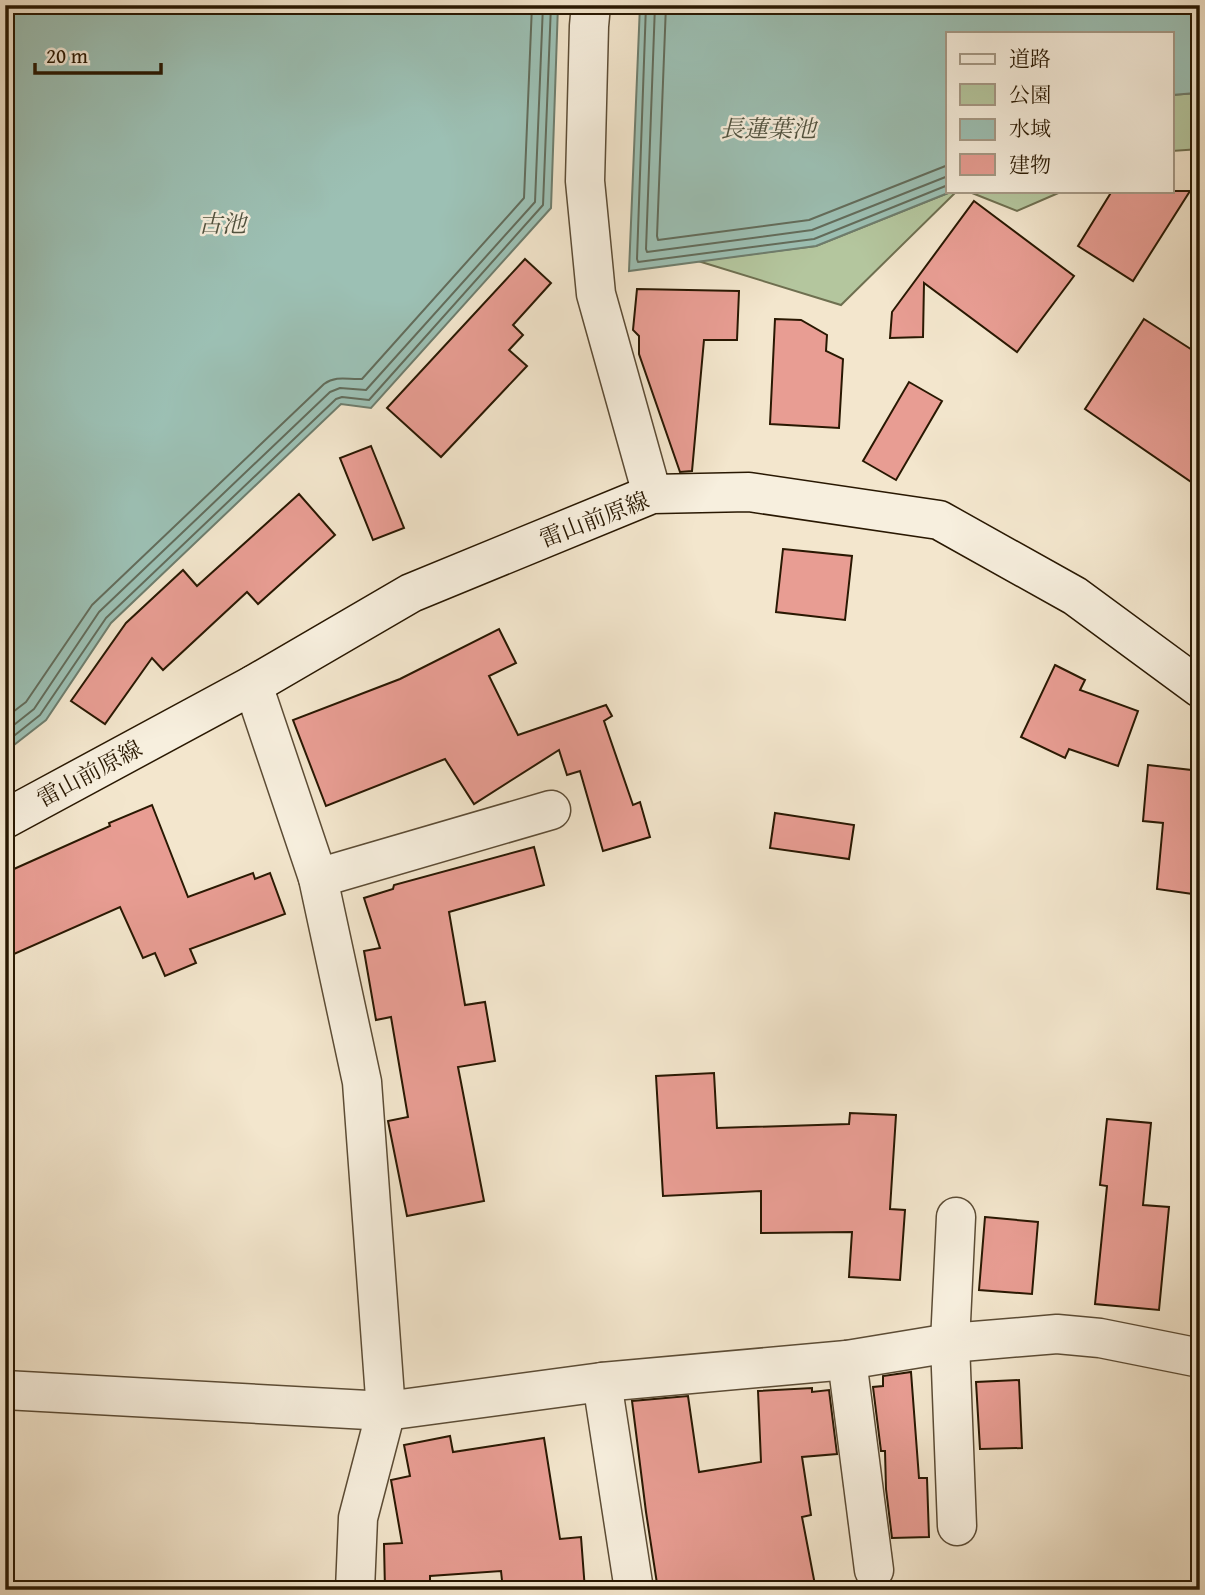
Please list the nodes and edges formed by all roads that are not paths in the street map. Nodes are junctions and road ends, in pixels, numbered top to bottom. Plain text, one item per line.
1 (591, 5) edge
2 (652, 494) junction
3 (253, 685) junction
4 (1200, 688) edge
5 (551, 810) dead end
6 (5, 819) edge
7 (318, 878) junction
8 (956, 1217) dead end
9 (950, 1343) junction
10 (1200, 1358) edge
11 (847, 1360) junction
12 (602, 1382) junction
13 (5, 1390) edge
14 (386, 1411) junction
15 (957, 1526) dead end
16 (874, 1570) dead end
17 (355, 1590) edge
18 (634, 1590) edge

1 - 2 street
2 - 3 street, 雷山前原線
2 - 4 street, 雷山前原線
3 - 6 street, 雷山前原線
3 - 7 street
5 - 7 street
7 - 14 street
8 - 9 street
9 - 10 street
9 - 11 street
9 - 15 street
11 - 12 street
11 - 16 street
12 - 14 street
12 - 18 street
13 - 14 street
14 - 17 street

